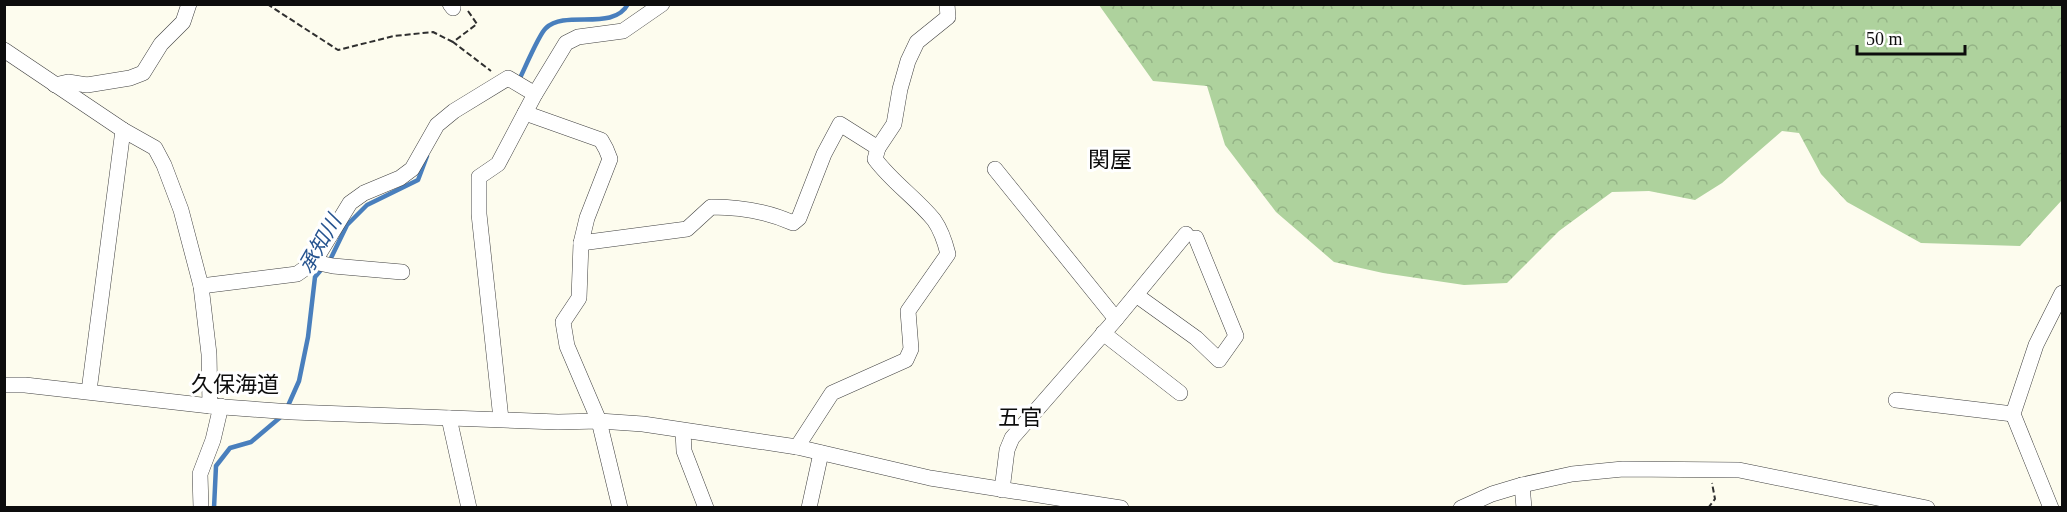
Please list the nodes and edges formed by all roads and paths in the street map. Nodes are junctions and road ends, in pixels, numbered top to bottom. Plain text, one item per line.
1 (189, 4) edge
2 (267, 4) edge
3 (662, 4) edge
4 (947, 4) edge
5 (452, 6) edge
6 (453, 42) junction
7 (4, 50) edge
8 (512, 82) junction
9 (55, 85) junction
10 (535, 94) junction
11 (525, 112) junction
12 (123, 130) junction
13 (878, 148) junction
14 (995, 169) dead end
15 (581, 243) junction
16 (323, 264) junction
17 (402, 272) dead end
18 (201, 286) junction
19 (2062, 293) edge
20 (1136, 295) junction
21 (1116, 319) junction
22 (1104, 333) junction
23 (4, 385) edge
24 (89, 391) junction
25 (1180, 393) dead end
26 (1896, 400) dead end
27 (215, 406) junction
28 (2013, 414) junction
29 (449, 418) junction
30 (501, 419) junction
31 (599, 421) junction
32 (683, 430) junction
33 (797, 447) junction
34 (821, 453) junction
35 (1709, 470) junction
36 (1522, 485) junction
37 (1002, 490) junction
38 (1871, 502) edge
39 (1100, 505) edge
40 (201, 507) edge
41 (469, 507) edge
42 (620, 507) edge
43 (706, 507) edge
44 (809, 507) edge
45 (1121, 507) edge
46 (1461, 507) edge
47 (1524, 507) edge
48 (1708, 507) edge
49 (1927, 507) edge
50 (2051, 507) edge

1 - 9 street
2 - 6 path
3 - 10 street
4 - 13 street
5 - 6 path
6 - 8 path
7 - 9 street
8 - 10 street
8 - 16 street
9 - 12 street
10 - 11 street
11 - 15 street
11 - 30 street
12 - 18 street
12 - 24 street
13 - 15 street
13 - 33 street
14 - 21 street
15 - 31 street
16 - 17 street
16 - 18 street
18 - 27 street
19 - 28 street
20 - 20 street
20 - 21 street
21 - 22 street
22 - 25 street
22 - 37 street
23 - 24 street
24 - 27 street
26 - 28 street
27 - 29 street
27 - 40 street
28 - 50 street
29 - 30 street
29 - 41 street
30 - 31 street
31 - 32 street
31 - 42 street
32 - 33 street
32 - 43 street
33 - 34 street
34 - 37 street
34 - 44 street
35 - 36 street
35 - 38 street
35 - 48 path
36 - 46 street
36 - 47 street
37 - 39 street
38 - 49 street
39 - 45 street

